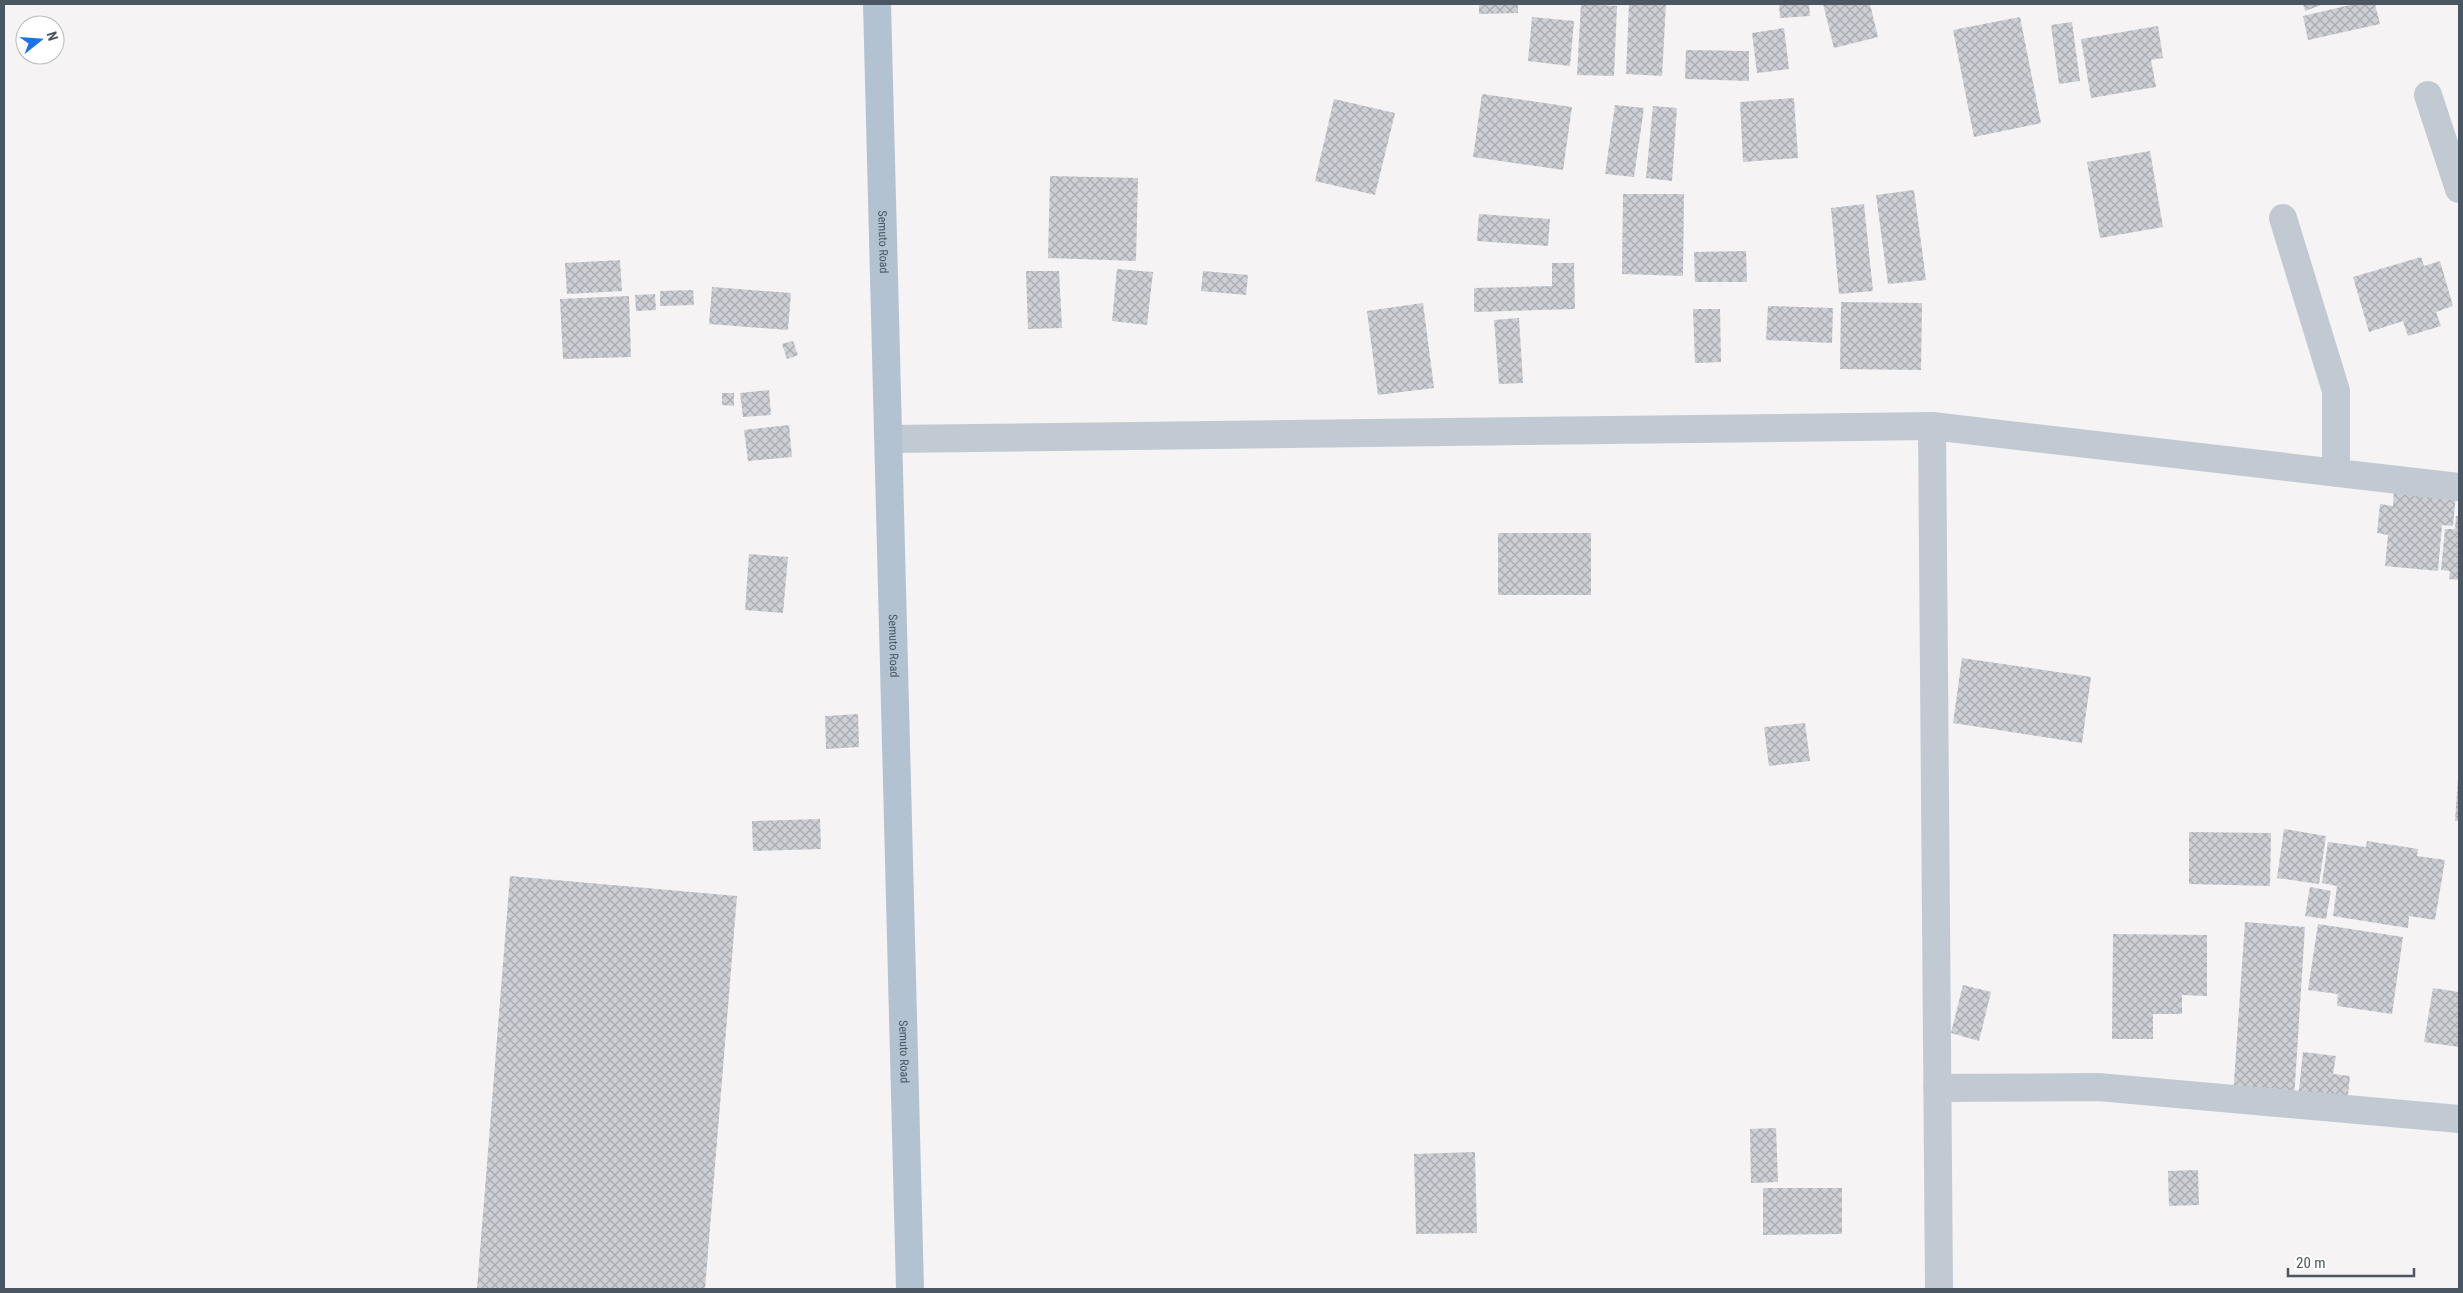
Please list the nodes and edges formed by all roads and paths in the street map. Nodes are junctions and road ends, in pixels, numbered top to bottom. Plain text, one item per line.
1 (878, 4) edge
2 (2428, 95) dead end
3 (2459, 189) edge
4 (2283, 218) dead end
5 (1932, 426) junction
6 (889, 439) junction
7 (2336, 473) junction
8 (2459, 487) edge
9 (1937, 1088) junction
10 (2459, 1118) edge
11 (910, 1289) edge
12 (1939, 1289) edge

1 - 6 main road, Semuto Road
2 - 3 street
4 - 7 street
5 - 6 street
5 - 7 street
5 - 9 street
6 - 11 main road, Semuto Road
7 - 8 street
9 - 10 street
9 - 12 street

